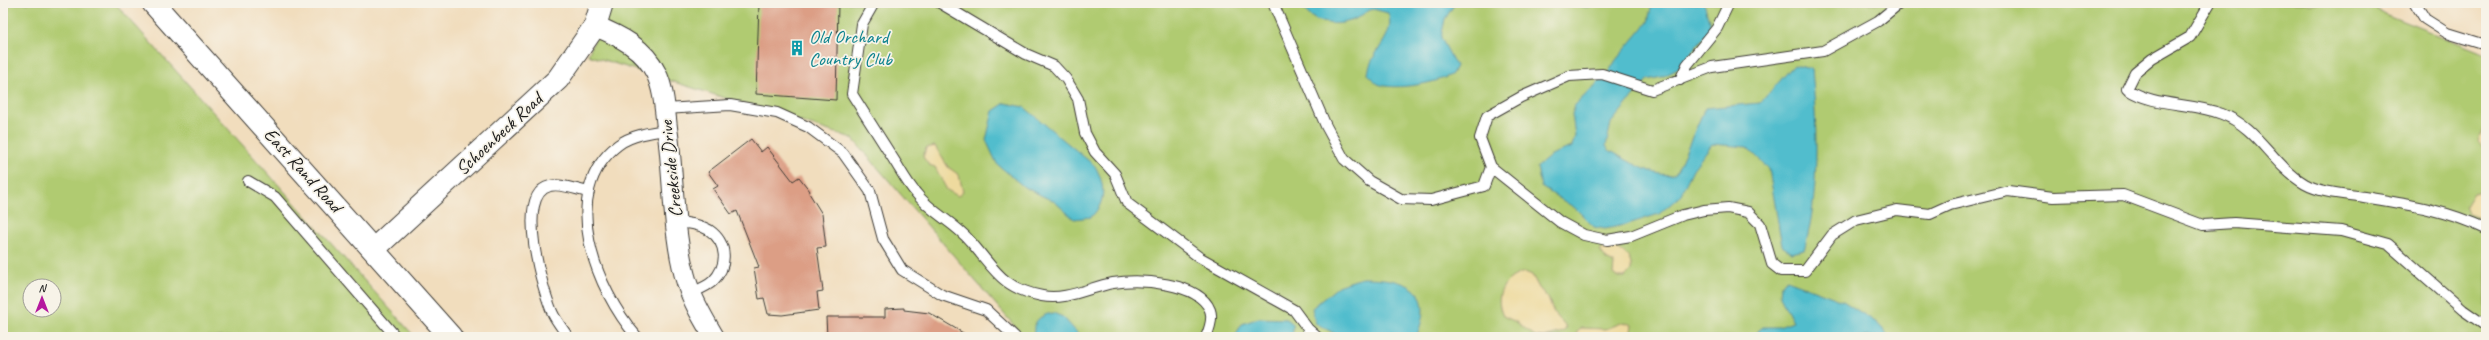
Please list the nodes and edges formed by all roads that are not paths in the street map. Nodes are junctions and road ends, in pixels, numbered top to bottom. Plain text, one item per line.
1 (153, 3) edge
2 (602, 3) edge
3 (874, 3) edge
4 (940, 3) edge
5 (1273, 3) edge
6 (1729, 3) edge
7 (1900, 3) edge
8 (2210, 3) edge
9 (2416, 3) edge
10 (595, 26) junction
11 (2486, 44) edge
12 (1680, 80) junction
13 (665, 108) junction
14 (667, 130) junction
15 (1491, 168) junction
16 (248, 181) dead end
17 (589, 192) junction
18 (676, 222) junction
19 (2486, 229) edge
20 (374, 249) junction
21 (692, 293) junction
22 (2486, 326) edge
23 (396, 337) edge
24 (451, 337) edge
25 (568, 337) edge
26 (637, 337) edge
27 (714, 337) edge
28 (1015, 337) edge
29 (1206, 337) edge
30 (1317, 337) edge

1 - 20 main road, East Rand Road
2 - 10 main road, Schoenbeck Road
3 - 29 lane
4 - 30 lane
5 - 15 lane
6 - 12 lane
7 - 12 lane
8 - 19 lane
9 - 11 lane
10 - 13 street, Creekside Drive
10 - 20 main road, Schoenbeck Road
12 - 15 lane
13 - 14 street, Creekside Drive
13 - 28 lane
14 - 17 lane
14 - 18 street, Creekside Drive
15 - 22 lane
16 - 23 lane
17 - 25 lane
17 - 26 lane
18 - 21 street, Creekside Drive
18 - 21 lane
20 - 24 main road, East Rand Road
21 - 27 street, Creekside Drive

